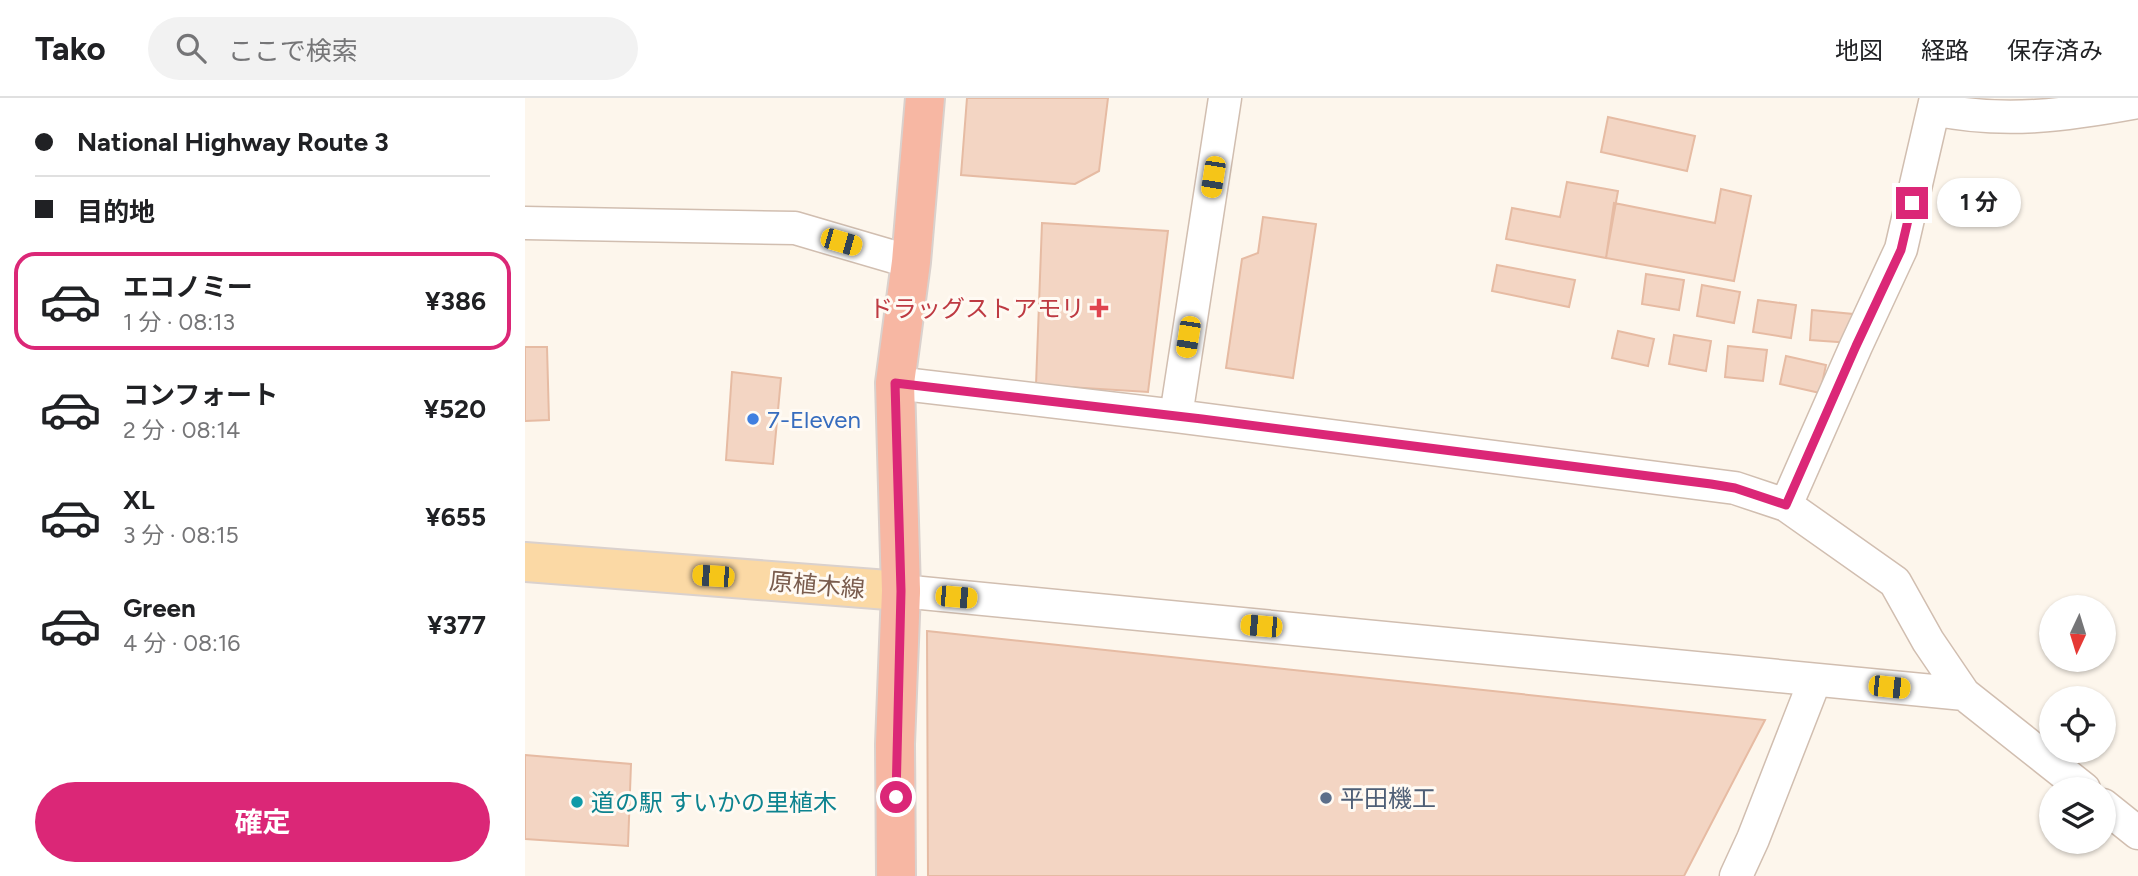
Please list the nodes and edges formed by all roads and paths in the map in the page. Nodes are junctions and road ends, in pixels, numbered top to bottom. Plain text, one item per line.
1 (925, 98) edge
2 (1225, 98) edge
3 (2138, 102) edge
4 (1935, 103) edge
5 (525, 223) edge
6 (911, 262) junction
7 (895, 383) junction
8 (1176, 416) junction
9 (1786, 505) junction
10 (525, 562) edge
11 (901, 591) junction
12 (1815, 680) junction
13 (1964, 694) junction
14 (2069, 777) edge
15 (2116, 815) edge
16 (2138, 833) edge
17 (896, 876) edge
18 (1736, 876) edge

1 - 6 highway
2 - 8 street
3 - 4 street
4 - 9 street
5 - 6 street
6 - 7 highway
7 - 8 street
7 - 11 highway
8 - 9 street
9 - 13 street
10 - 11 main road, 原植木線
11 - 12 street
11 - 17 highway
12 - 13 street
12 - 18 street
13 - 14 street
15 - 16 street

